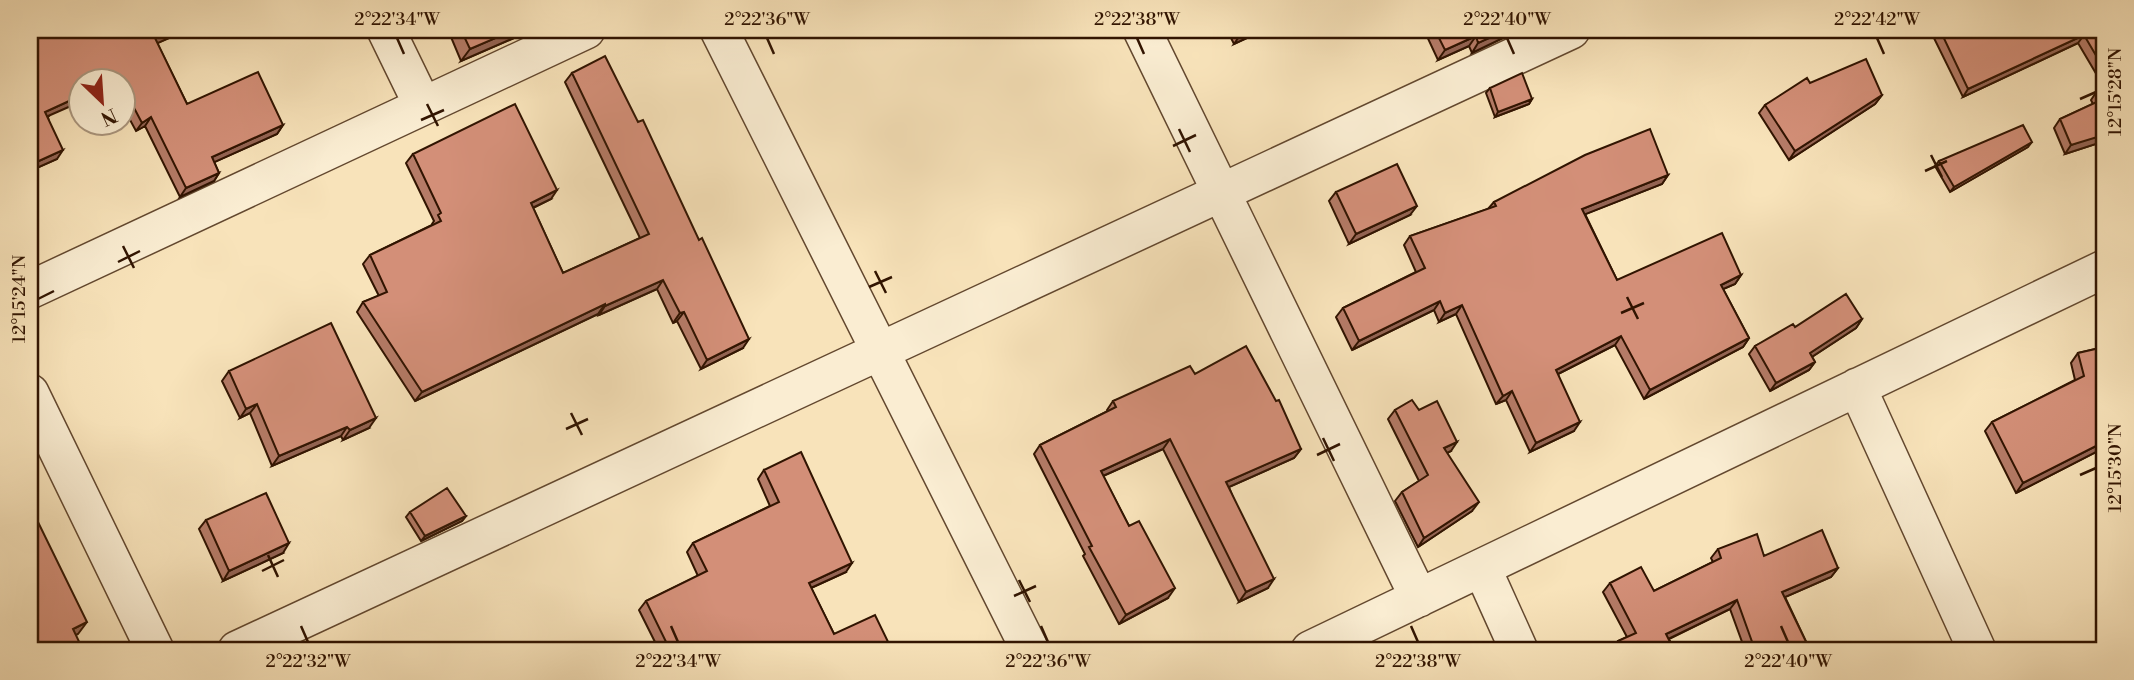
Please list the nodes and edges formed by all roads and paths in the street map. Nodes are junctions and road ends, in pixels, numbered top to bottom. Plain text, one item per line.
1 (386, 30) edge
2 (586, 30) edge
3 (719, 30) edge
4 (1142, 30) edge
5 (1571, 30) edge
6 (423, 106) junction
7 (1221, 192) junction
8 (2104, 269) edge
9 (30, 290) edge
10 (880, 351) junction
11 (1857, 387) junction
12 (30, 393) edge
13 (1482, 568) junction
14 (1419, 598) junction
15 (155, 650) edge
16 (236, 650) edge
17 (1030, 650) edge
18 (1310, 650) edge
19 (1519, 650) edge
20 (1977, 650) edge

1 - 6 street
2 - 6 street
3 - 10 street
4 - 7 street
5 - 7 street
6 - 9 street
7 - 10 street
7 - 14 street
8 - 11 street
10 - 16 street
10 - 17 street
11 - 13 street
11 - 20 street
12 - 15 street
13 - 14 street
13 - 19 street
14 - 18 street

